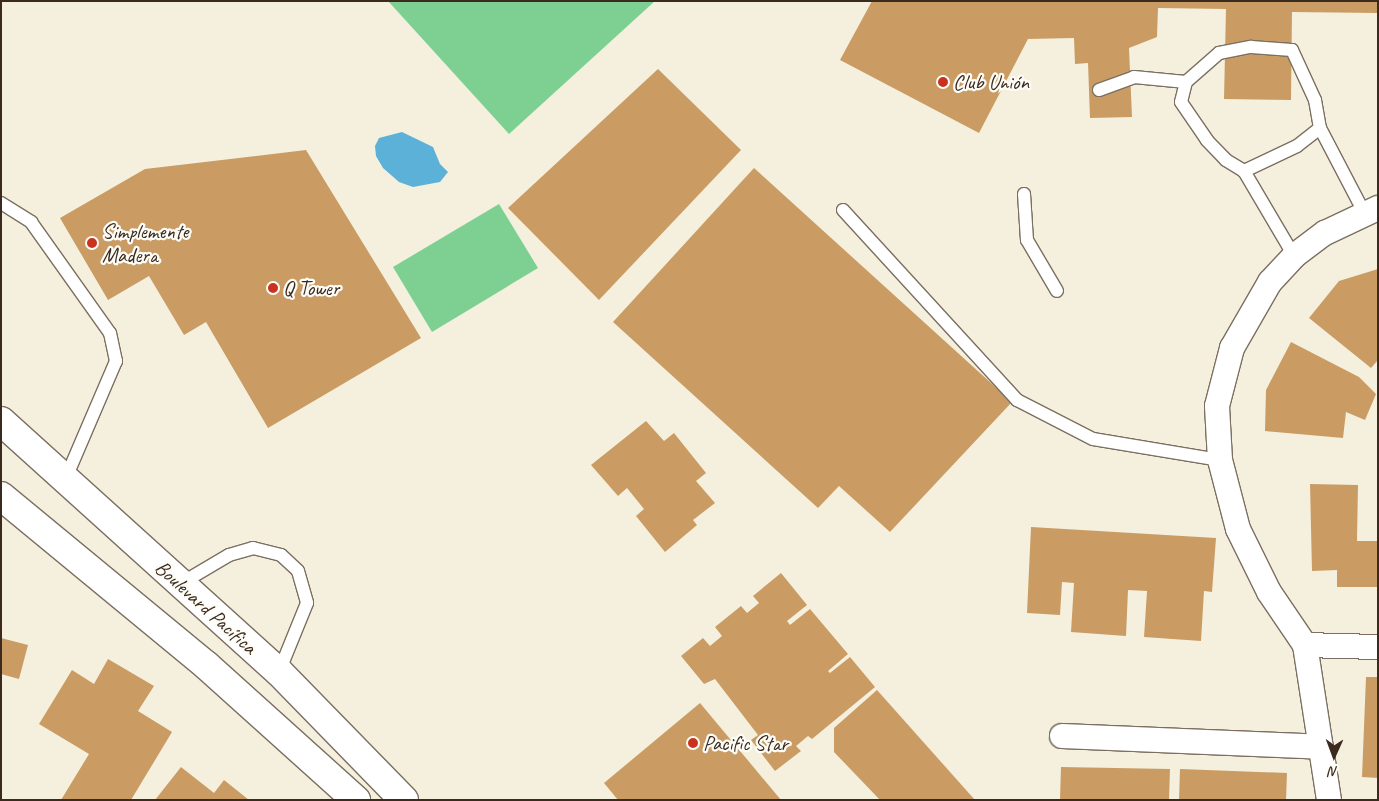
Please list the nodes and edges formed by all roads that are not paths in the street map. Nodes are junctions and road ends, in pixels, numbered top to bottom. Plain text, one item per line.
1 (1186, 82) junction
2 (1099, 90) dead end
3 (1320, 128) junction
4 (1244, 171) junction
5 (1024, 194) dead end
6 (1, 203) edge
7 (844, 210) dead end
8 (1371, 210) edge
9 (1294, 256) junction
10 (1057, 291) dead end
11 (1, 421) edge
12 (1220, 460) junction
13 (65, 480) junction
14 (1, 496) edge
15 (180, 584) junction
16 (1306, 645) junction
17 (1378, 647) edge
18 (279, 672) junction
19 (1062, 736) dead end
20 (1321, 746) junction
21 (356, 800) edge
22 (404, 800) edge
23 (1329, 800) edge

1 - 2 lane
1 - 3 lane
1 - 4 lane
3 - 4 lane
3 - 8 lane
4 - 9 lane
5 - 10 lane
6 - 13 lane
7 - 12 lane
8 - 9 street
9 - 12 street
11 - 13 street, Boulevard Pacífica
12 - 16 street
13 - 15 street, Boulevard Pacífica
14 - 21 street, Boulevard Pacífica
15 - 18 street, Boulevard Pacífica
15 - 18 lane
16 - 17 street
16 - 20 street
18 - 22 street, Boulevard Pacífica
19 - 20 street
20 - 23 street

